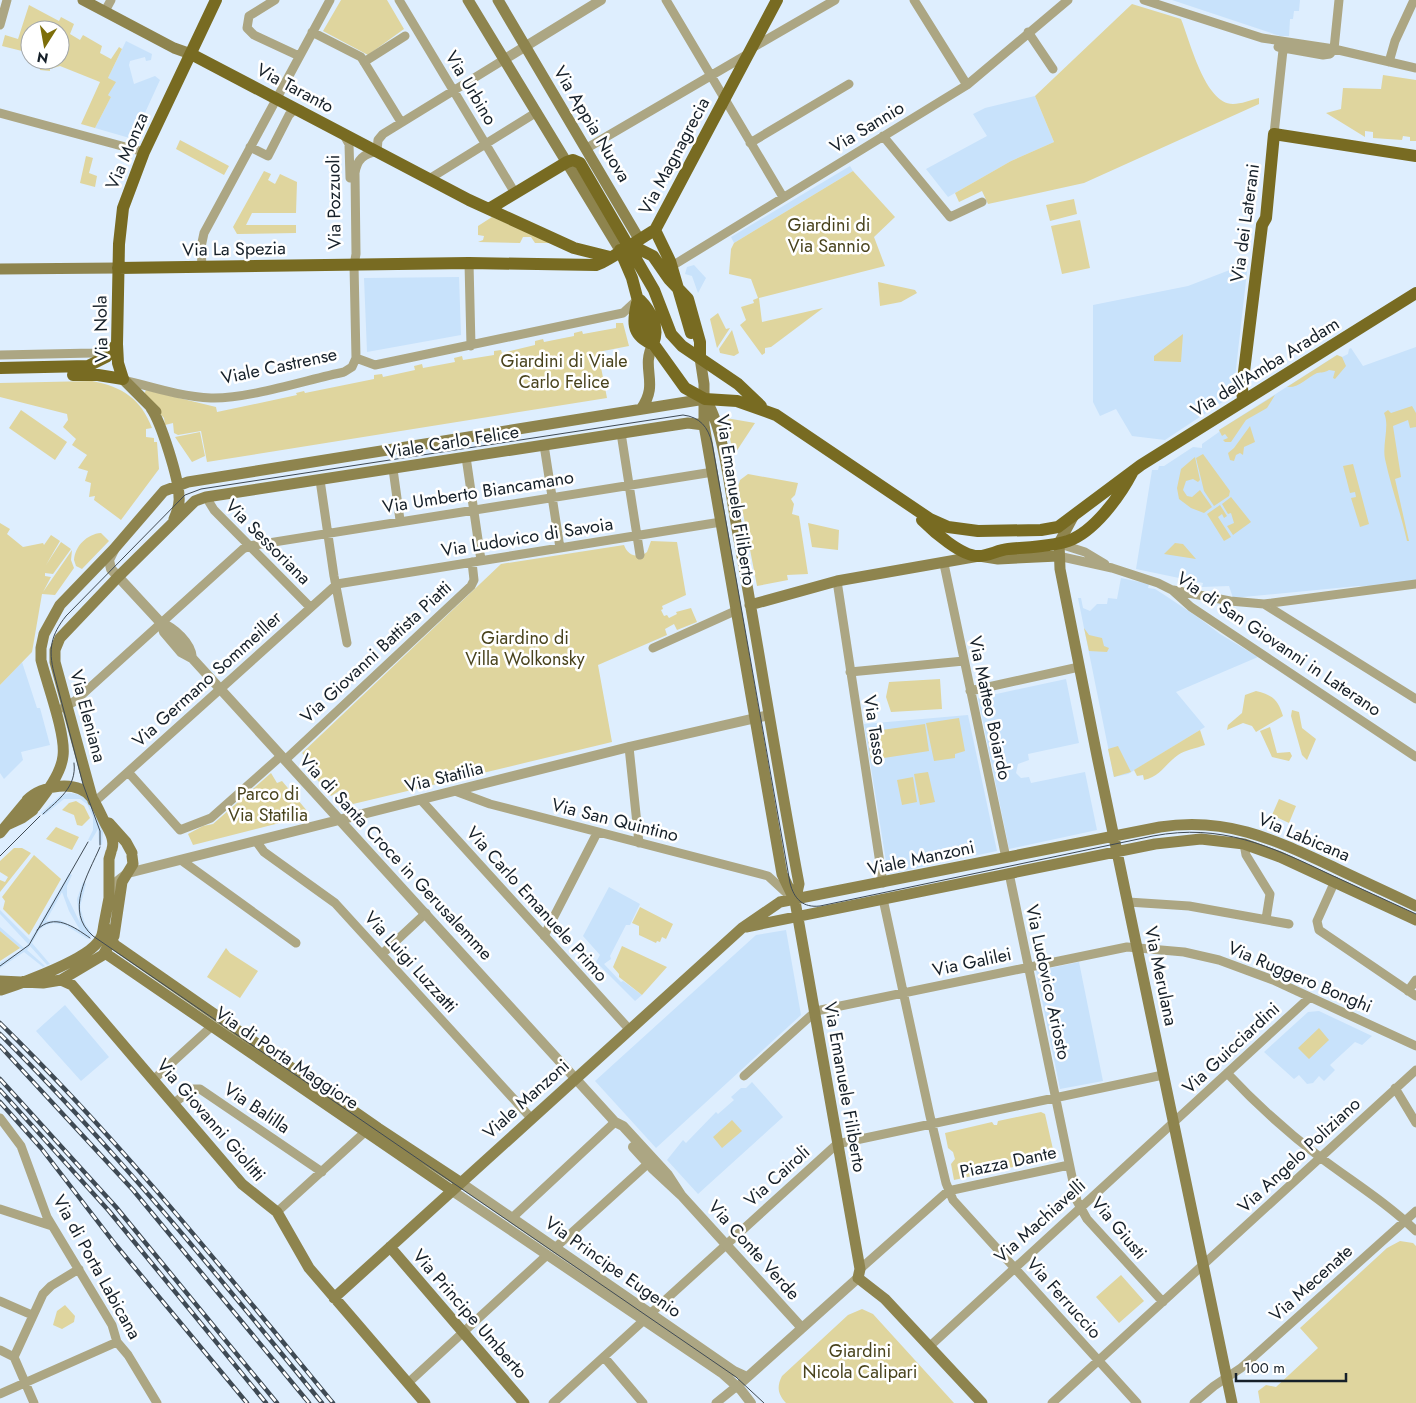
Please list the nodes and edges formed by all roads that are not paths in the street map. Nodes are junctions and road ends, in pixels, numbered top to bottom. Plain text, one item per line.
1 (7, 0) edge
2 (84, 0) edge
3 (111, 0) edge
4 (216, 0) edge
5 (275, 0) edge
6 (330, 0) edge
7 (399, 0) edge
8 (468, 0) edge
9 (498, 0) edge
10 (601, 0) edge
11 (666, 0) edge
12 (777, 0) edge
13 (835, 0) edge
14 (914, 0) edge
15 (1068, 0) edge
16 (1144, 0) edge
17 (1338, 0) edge
18 (1414, 0) edge
19 (1162, 3) edge
20 (105, 12) junction
21 (0, 25) edge
22 (312, 32) junction
23 (1028, 32) junction
24 (405, 36) dead end
25 (1262, 38) junction
26 (1293, 43) junction
27 (526, 46) junction
28 (1334, 49) junction
29 (1283, 50) junction
30 (750, 51) junction
31 (191, 54) junction
32 (299, 56) junction
33 (505, 59) junction
34 (364, 62) junction
35 (1389, 62) junction
36 (1416, 68) edge
37 (1053, 69) dead end
38 (711, 75) junction
39 (848, 84) dead end
40 (967, 85) junction
41 (454, 90) junction
42 (277, 98) junction
43 (725, 99) junction
44 (301, 110) junction
45 (537, 112) junction
46 (0, 113) edge
47 (401, 122) junction
48 (343, 133) junction
49 (1274, 134) junction
50 (883, 136) junction
51 (485, 142) junction
52 (750, 143) junction
53 (250, 146) junction
54 (587, 148) junction
55 (377, 151) junction
56 (144, 152) junction
57 (1416, 156) edge
58 (567, 162) junction
59 (429, 179) junction
60 (515, 193) junction
61 (783, 198) junction
62 (982, 202) dead end
63 (489, 209) junction
64 (655, 230) junction
65 (628, 248) junction
66 (469, 264) junction
67 (354, 265) junction
68 (672, 266) junction
69 (202, 267) junction
70 (118, 268) junction
71 (0, 269) edge
72 (678, 290) junction
73 (1416, 293) edge
74 (638, 298) junction
75 (117, 344) junction
76 (653, 344) junction
77 (471, 346) junction
78 (0, 355) edge
79 (356, 358) junction
80 (700, 358) junction
81 (0, 368) edge
82 (0, 376) edge
83 (123, 379) junction
84 (705, 399) junction
85 (1243, 400) junction
86 (641, 409) junction
87 (764, 410) junction
88 (704, 425) junction
89 (621, 433) junction
90 (544, 445) junction
91 (466, 458) junction
92 (393, 469) junction
93 (713, 472) junction
94 (1133, 472) junction
95 (320, 480) junction
96 (177, 484) junction
97 (630, 486) junction
98 (206, 497) junction
99 (552, 497) junction
100 (910, 507) junction
101 (473, 509) junction
102 (1074, 516) junction
103 (400, 520) junction
104 (174, 521) junction
105 (721, 522) junction
106 (1031, 530) junction
107 (328, 532) junction
108 (637, 536) junction
109 (249, 546) junction
110 (560, 548) junction
111 (114, 549) junction
112 (1059, 550) junction
113 (640, 556) dead end
114 (979, 556) junction
115 (477, 561) junction
116 (944, 564) junction
117 (118, 577) junction
118 (837, 581) junction
119 (337, 584) junction
120 (1416, 584) edge
121 (1172, 590) junction
122 (1264, 604) junction
123 (750, 605) junction
124 (310, 607) junction
125 (735, 611) junction
126 (161, 624) junction
127 (347, 643) dead end
128 (653, 648) dead end
129 (964, 661) junction
130 (1079, 667) junction
131 (850, 672) junction
132 (220, 689) junction
133 (970, 690) junction
134 (1416, 699) edge
135 (67, 707) junction
136 (54, 710) junction
137 (769, 715) junction
138 (754, 718) junction
139 (629, 747) junction
140 (1416, 757) edge
141 (283, 758) junction
142 (128, 772) junction
143 (482, 784) junction
144 (48, 788) junction
145 (456, 791) junction
146 (96, 799) junction
147 (421, 800) junction
148 (490, 804) junction
149 (100, 813) junction
150 (339, 820) junction
151 (2, 828) edge
152 (597, 833) junction
153 (1114, 837) junction
154 (256, 841) junction
155 (639, 843) junction
156 (1244, 844) junction
157 (1117, 852) junction
158 (1006, 858) junction
159 (180, 860) junction
160 (128, 873) junction
161 (1009, 873) junction
162 (782, 874) junction
163 (768, 876) junction
164 (1335, 881) junction
165 (883, 883) junction
166 (109, 894) junction
167 (883, 899) junction
168 (795, 901) junction
169 (1128, 902) junction
170 (1416, 906) edge
171 (426, 913) junction
172 (798, 917) junction
173 (1266, 919) junction
174 (1416, 920) edge
175 (104, 922) junction
176 (1289, 924) dead end
177 (742, 928) junction
178 (544, 936) junction
179 (114, 942) junction
180 (296, 943) dead end
181 (1138, 947) junction
182 (105, 953) junction
183 (382, 954) junction
184 (1028, 967) junction
185 (61, 980) junction
186 (1416, 980) edge
187 (0, 981) edge
188 (22, 982) junction
189 (1, 990) edge
190 (1408, 990) junction
191 (904, 993) junction
192 (1416, 996) edge
193 (1310, 997) junction
194 (814, 1012) junction
195 (210, 1027) junction
196 (629, 1029) junction
197 (1416, 1046) edge
198 (1416, 1070) edge
199 (1227, 1073) junction
200 (1163, 1075) junction
201 (744, 1076) dead end
202 (575, 1078) junction
203 (152, 1080) junction
204 (1395, 1088) junction
205 (1055, 1097) junction
206 (173, 1104) junction
207 (531, 1118) junction
208 (615, 1122) junction
209 (2, 1123) edge
210 (932, 1123) junction
211 (1174, 1123) junction
212 (1416, 1123) edge
213 (365, 1132) junction
214 (837, 1144) junction
215 (1320, 1158) junction
216 (650, 1161) junction
217 (1069, 1165) junction
218 (322, 1172) junction
219 (460, 1182) junction
220 (451, 1190) junction
221 (948, 1191) junction
222 (1079, 1208) junction
223 (0, 1209) edge
224 (1416, 1210) edge
225 (277, 1212) junction
226 (513, 1217) junction
227 (1405, 1220) junction
228 (53, 1226) junction
229 (1416, 1231) edge
230 (726, 1245) junction
231 (390, 1247) junction
232 (556, 1247) junction
233 (546, 1256) junction
234 (1204, 1264) junction
235 (1014, 1266) junction
236 (79, 1270) junction
237 (859, 1274) junction
238 (334, 1298) junction
239 (0, 1301) edge
240 (1163, 1302) junction
241 (32, 1315) junction
242 (647, 1317) junction
243 (802, 1328) junction
244 (463, 1332) junction
245 (117, 1342) junction
246 (930, 1346) junction
247 (0, 1350) edge
248 (14, 1357) junction
249 (604, 1357) junction
250 (1099, 1360) junction
251 (747, 1377) junction
252 (1227, 1377) junction
253 (408, 1383) junction
254 (24, 1386) junction
255 (737, 1386) junction
256 (0, 1394) edge
257 (34, 1403) edge
258 (157, 1403) edge
259 (425, 1403) edge
260 (524, 1403) edge
261 (553, 1403) edge
262 (643, 1403) edge
263 (716, 1403) edge
264 (751, 1403) edge
265 (982, 1403) edge
266 (1052, 1403) edge
267 (1137, 1403) edge
268 (1194, 1403) edge
269 (1232, 1403) edge

1 - 21 street
2 - 20 main road, Via Taranto
3 - 20 street
4 - 31 main road, Via Monza
5 - 32 street
6 - 22 street
7 - 41 street, Via Urbino
8 - 33 main road
9 - 27 main road, Via Appia Nuova
10 - 27 street
11 - 38 street
12 - 30 main road, Via Magnagrecia
13 - 30 street
14 - 40 street
15 - 23 street, Via Sannio
16 - 19 street
17 - 28 street
18 - 35 street
19 - 25 street
20 - 31 main road, Via Taranto
22 - 32 street
22 - 34 street
23 - 37 street
23 - 40 street, Via Sannio
24 - 34 street
25 - 26 street
25 - 29 street
26 - 28 street
26 - 29 street
27 - 33 street
27 - 54 main road, Via Appia Nuova
28 - 29 street
28 - 35 street
29 - 49 street, Via dei Laterani
30 - 38 street
30 - 43 main road, Via Magnagrecia
31 - 42 main road, Via Taranto
31 - 56 main road, Via Monza
32 - 42 street
33 - 41 street
33 - 45 main road
34 - 47 street
35 - 36 street
38 - 43 street
38 - 54 street
39 - 52 street
40 - 50 street, Via Sannio
41 - 47 street
41 - 51 street, Via Urbino
42 - 44 main road, Via Taranto
42 - 53 street
43 - 52 street
43 - 64 main road, Via Magnagrecia
44 - 48 main road, Via Taranto
44 - 53 street
45 - 51 street
45 - 58 main road
46 - 56 street
47 - 55 street
48 - 55 main road, Via Taranto
48 - 67 street, Via Pozzuoli
49 - 57 main road
49 - 85 main road, Via dei Laterani
50 - 61 street, Via Sannio
50 - 62 street
51 - 59 street
51 - 60 street, Via Urbino
52 - 61 street
53 - 69 street
54 - 65 main road, Via Appia Nuova
55 - 59 main road, Via Taranto
55 - 67 street, Via Pozzuoli
56 - 70 main road, Via Monza
58 - 60 main road
58 - 65 main road, Via Appia Nuova
59 - 63 main road, Via Taranto
60 - 63 main road
61 - 68 street, Via Sannio
63 - 65 main road, Via Taranto
64 - 65 main road, Via La Spezia
64 - 68 main road
65 - 66 main road, Via La Spezia
65 - 72 main road
65 - 74 main road
65 - 80 main road
66 - 67 main road, Via La Spezia
66 - 77 street
67 - 69 main road, Via La Spezia
67 - 79 street
68 - 72 main road
69 - 70 main road, Via La Spezia
70 - 71 main road, Via La Spezia
70 - 75 main road, Via Nola
72 - 80 main road
72 - 80 main road
73 - 85 main road, Via dell'Amba Aradam
74 - 76 main road
74 - 76 main road
74 - 76 main road
74 - 77 street, Viale Castrense
75 - 78 street
75 - 81 main road
75 - 83 main road, Via Nola
76 - 84 main road
76 - 86 main road
77 - 79 street, Viale Castrense
79 - 83 street, Viale Castrense
80 - 84 main road
80 - 87 main road
82 - 83 main road, Viale Castrense
83 - 96 main road, Via Nola
84 - 86 main road, Viale Carlo Felice
84 - 87 main road
84 - 88 main road, Via Emanuele Filiberto
84 - 123 main road, Via Emanuele Filiberto
85 - 94 main road, Via dell'Amba Aradam
86 - 96 main road, Viale Carlo Felice
87 - 100 main road
88 - 89 main road, Viale Carlo Felice
88 - 93 main road, Via Emanuele Filiberto
89 - 90 main road, Viale Carlo Felice
89 - 97 street
90 - 91 main road, Viale Carlo Felice
90 - 99 street
91 - 92 main road, Viale Carlo Felice
91 - 101 street, Via Giovanni Battista Piatti
92 - 95 main road, Viale Carlo Felice
92 - 103 street
93 - 97 street, Via Umberto Biancamano
93 - 105 main road, Via Emanuele Filiberto
94 - 102 main road, Via dell'Amba Aradam
94 - 112 main road
95 - 98 main road, Viale Carlo Felice
95 - 107 street
96 - 104 main road, Via Nola
96 - 111 main road
97 - 99 street, Via Umberto Biancamano
97 - 108 street
98 - 104 main road
98 - 109 street, Via Sessoriana
99 - 101 street, Via Umberto Biancamano
99 - 110 street
100 - 106 main road, Via dell'Amba Aradam
100 - 114 main road
101 - 103 street, Via Umberto Biancamano
101 - 115 street, Via Giovanni Battista Piatti
102 - 106 main road, Via dell'Amba Aradam
102 - 112 main road
103 - 107 street, Via Umberto Biancamano
104 - 117 main road
105 - 108 street, Via Ludovico di Savoia
105 - 125 main road, Via Emanuele Filiberto
106 - 112 main road
107 - 109 street, Via Umberto Biancamano
107 - 119 street
108 - 110 street, Via Ludovico di Savoia
108 - 113 street
109 - 124 street, Via Sessoriana
109 - 126 street
110 - 115 street, Via Ludovico di Savoia
111 - 117 street
111 - 136 main road, Via Eleniana
112 - 114 main road
112 - 121 street, Via di San Giovanni in Laterano
112 - 130 main road, Via Merulana
114 - 116 main road
115 - 119 street, Via Ludovico di Savoia
115 - 141 street, Via Giovanni Battista Piatti
116 - 118 main road
116 - 129 street, Via Matteo Boiardo
117 - 126 street, Via di Santa Croce in Gerusalemme
117 - 135 main road, Via Eleniana
118 - 123 main road
118 - 131 street, Via Tasso
119 - 124 street, Via Germano Sommeiller
119 - 127 street
120 - 122 street
121 - 122 street
121 - 140 street, Via di San Giovanni in Laterano
122 - 134 street
123 - 137 main road, Via Emanuele Filiberto
124 - 132 street, Via Germano Sommeiller
125 - 128 street
125 - 138 main road, Via Emanuele Filiberto
126 - 132 street, Via di Santa Croce in Gerusalemme
126 - 135 street
129 - 131 street
129 - 133 street, Via Matteo Boiardo
130 - 133 street
130 - 153 main road, Via Merulana
131 - 165 street, Via Tasso
132 - 141 street, Via di Santa Croce in Gerusalemme
132 - 142 street, Via Germano Sommeiller
133 - 158 street, Via Matteo Boiardo
135 - 136 street
135 - 146 main road, Via Eleniana
136 - 144 main road, Via Eleniana
137 - 138 street, Via Statilia
137 - 168 main road, Via Emanuele Filiberto
138 - 139 street, Via Statilia
138 - 162 main road, Via Emanuele Filiberto
139 - 143 street, Via Statilia
139 - 155 street
141 - 142 street, Via Giovanni Battista Piatti
141 - 150 street, Via di Santa Croce in Gerusalemme
142 - 146 street, Via Germano Sommeiller
143 - 145 street, Via Statilia
143 - 148 street
144 - 146 main road
144 - 151 main road, Via Eleniana
145 - 147 street, Via Statilia
145 - 148 street, Via San Quintino
146 - 149 main road, Via Eleniana
147 - 150 street, Via Statilia
147 - 178 street, Via Carlo Emanuele Primo
148 - 152 street, Via San Quintino
149 - 160 main road
149 - 166 main road
150 - 154 street, Via Statilia
150 - 171 street, Via di Santa Croce in Gerusalemme
152 - 155 street, Via San Quintino
152 - 178 street
153 - 157 main road, Via Merulana
153 - 158 main road, Viale Manzoni
153 - 170 main road, Via Labicana
154 - 159 street, Via Statilia
154 - 183 street, Via Luigi Luzzatti
155 - 163 street, Via San Quintino
156 - 157 main road, Via Labicana
156 - 164 main road, Via Labicana
156 - 173 street
157 - 161 main road, Viale Manzoni
157 - 169 main road, Via Merulana
158 - 165 main road, Viale Manzoni
159 - 160 street, Via Statilia
159 - 180 street
160 - 166 street
160 - 179 main road
161 - 167 main road, Viale Manzoni
161 - 184 street, Via Ludovico Ariosto
162 - 163 street, Via San Quintino
162 - 168 main road, Via Emanuele Filiberto
163 - 168 street, Via San Quintino
164 - 174 main road, Via Labicana
164 - 190 street
165 - 168 main road, Viale Manzoni
166 - 175 main road
167 - 172 main road, Viale Manzoni
167 - 191 street
168 - 172 main road, Via Emanuele Filiberto
168 - 177 main road, Viale Manzoni
169 - 173 street
169 - 181 main road, Via Merulana
171 - 183 street
171 - 202 street, Via di Santa Croce in Gerusalemme
172 - 177 main road, Viale Manzoni
172 - 194 main road, Via Emanuele Filiberto
173 - 176 street
175 - 179 main road
175 - 188 main road
177 - 196 main road, Viale Manzoni
178 - 196 street, Via Carlo Emanuele Primo
179 - 182 main road
179 - 219 main road, Via di Porta Maggiore
181 - 184 street, Via Galilei
181 - 193 street, Via Ruggero Bonghi
181 - 200 main road, Via Merulana
182 - 185 main road
182 - 195 main road, Via di Porta Maggiore
183 - 207 street, Via Luigi Luzzatti
184 - 191 street, Via Galilei
184 - 205 street, Via Ludovico Ariosto
185 - 188 main road
185 - 203 main road, Via Giovanni Giolitti
186 - 190 street
187 - 188 main road
188 - 189 main road
190 - 192 street
191 - 194 street, Via Galilei
191 - 210 street
193 - 197 street, Via Ruggero Bonghi
193 - 199 street, Via Guicciardini
194 - 201 street
194 - 214 main road, Via Emanuele Filiberto
195 - 203 street
195 - 213 main road, Via di Porta Maggiore
196 - 202 main road, Viale Manzoni
198 - 204 street, Via Angelo Poliziano
199 - 211 street, Via Guicciardini
199 - 215 street
200 - 205 street
200 - 211 main road, Via Merulana
202 - 207 main road, Viale Manzoni
202 - 208 street, Via Conte Verde
203 - 206 main road, Via Giovanni Giolitti
204 - 212 street
204 - 215 street, Via Angelo Poliziano
205 - 210 street
205 - 217 street, Piazza Dante
206 - 218 street, Via Balilla
206 - 225 main road, Via Giovanni Giolitti
207 - 219 main road, Viale Manzoni
208 - 216 street, Via Conte Verde
208 - 226 street
209 - 228 street, Via di Porta Labicana
210 - 214 street
210 - 221 street, Piazza Dante
211 - 222 street, Via Machiavelli
211 - 234 main road, Via Merulana
213 - 218 street
213 - 220 main road, Via di Porta Maggiore
214 - 230 street, Via Cairoli
214 - 237 main road, Via Emanuele Filiberto
215 - 227 street
215 - 234 street, Via Angelo Poliziano
216 - 230 street, Via Conte Verde
216 - 232 street
217 - 221 street, Piazza Dante
217 - 222 street, Via Giusti
218 - 225 street
219 - 220 main road, Viale Manzoni
219 - 226 street, Via Principe Eugenio
220 - 231 main road, Viale Manzoni
220 - 233 street, Via Principe Eugenio
221 - 235 street, Via Ferruccio
221 - 237 street
222 - 235 street, Via Machiavelli
222 - 240 street, Via Giusti
223 - 228 street
224 - 227 street, Via Mecenate
225 - 238 main road, Via Giovanni Giolitti
226 - 232 street, Via Principe Eugenio
227 - 229 street
227 - 252 street, Via Mecenate
228 - 236 street, Via di Porta Labicana
230 - 242 street, Via Cairoli
230 - 243 street, Via Conte Verde
231 - 238 main road, Viale Manzoni
231 - 244 main road, Via Principe Umberto
232 - 242 street, Via Principe Eugenio
233 - 242 street, Via Principe Eugenio
233 - 244 street
234 - 240 street, Via Angelo Poliziano
234 - 252 main road, Via Merulana
235 - 246 street, Via Machiavelli
235 - 250 street, Via Ferruccio
236 - 241 street
236 - 245 street, Via di Porta Labicana
237 - 243 street
237 - 246 main road
238 - 253 main road, Via Giovanni Giolitti
239 - 241 street
240 - 250 street, Via Angelo Poliziano
241 - 248 street
242 - 249 street, Via Cairoli
242 - 251 street, Via Principe Eugenio
242 - 255 street, Via Principe Eugenio
243 - 251 street
244 - 253 street
244 - 260 main road, Via Principe Umberto
245 - 254 street
245 - 258 street, Via di Porta Labicana
246 - 265 main road
247 - 248 street
248 - 254 street
249 - 261 street, Via Cairoli
249 - 262 street
250 - 266 street, Via Angelo Poliziano
250 - 267 street, Via Ferruccio
251 - 255 street
252 - 268 street, Via Mecenate
252 - 269 main road, Via Merulana
253 - 259 main road, Via Giovanni Giolitti
254 - 256 street
254 - 257 street
255 - 263 street
255 - 264 street, Via Principe Eugenio

